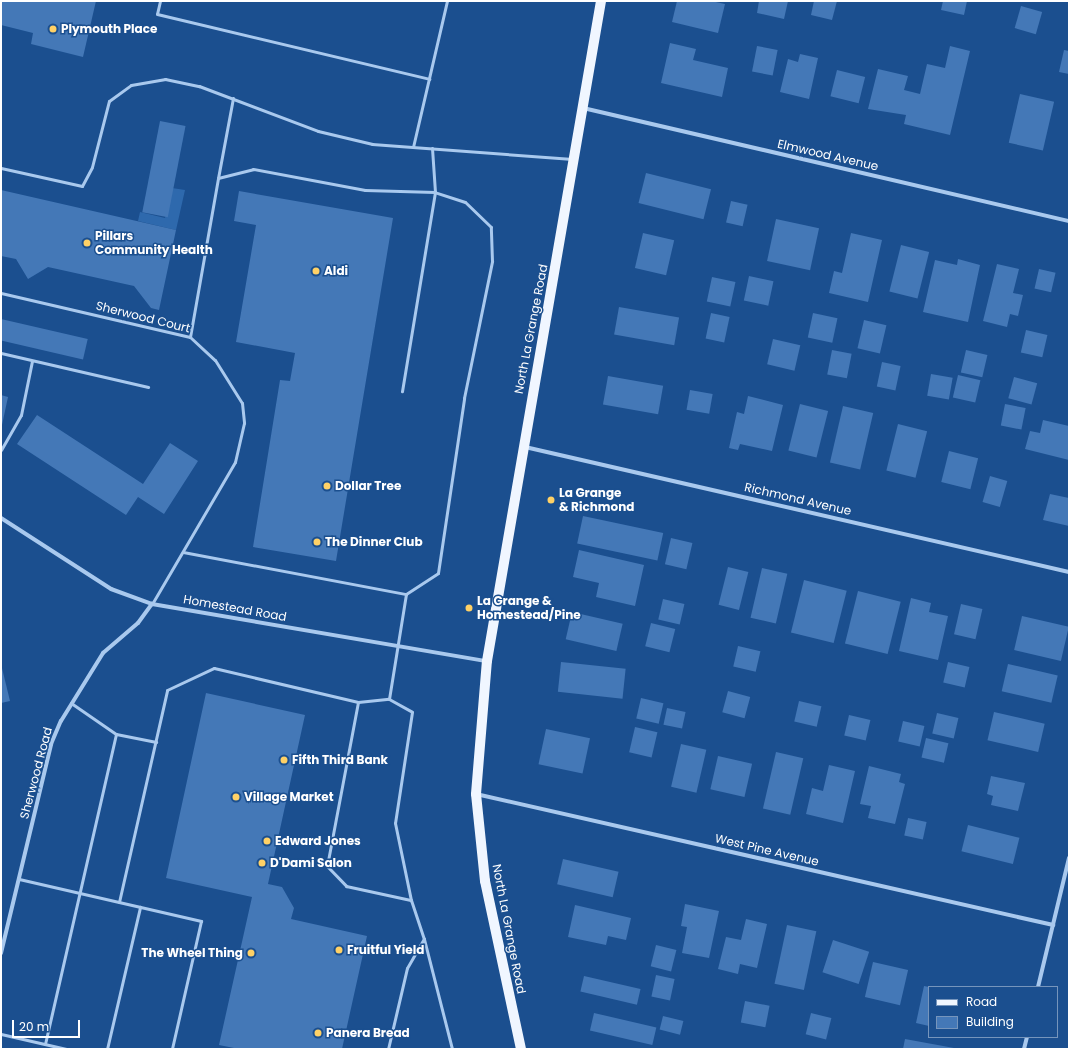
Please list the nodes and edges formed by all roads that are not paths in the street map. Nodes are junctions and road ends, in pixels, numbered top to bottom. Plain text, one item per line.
1 (160, 1) edge
2 (447, 1) edge
3 (601, 1) edge
4 (429, 79) junction
5 (233, 98) junction
6 (583, 108) junction
7 (413, 147) junction
8 (432, 148) junction
9 (575, 160) junction
10 (1, 168) edge
11 (218, 178) junction
12 (435, 192) junction
13 (1069, 221) edge
14 (1, 293) edge
15 (190, 337) junction
16 (1, 353) edge
17 (32, 361) junction
18 (148, 387) dead end
19 (402, 391) dead end
20 (522, 446) junction
21 (1, 450) edge
22 (1, 518) edge
23 (183, 552) junction
24 (1069, 572) edge
25 (406, 594) junction
26 (152, 604) junction
27 (398, 646) junction
28 (487, 661) junction
29 (389, 699) junction
30 (358, 702) junction
31 (71, 704) junction
32 (116, 734) junction
33 (156, 742) junction
34 (476, 794) junction
35 (1069, 858) edge
36 (19, 879) junction
37 (80, 893) junction
38 (410, 900) junction
39 (119, 902) junction
40 (140, 907) junction
41 (1053, 925) junction
42 (424, 939) junction
43 (1, 953) edge
44 (1038, 986) edge
45 (1, 1034) edge
46 (1027, 1038) edge
47 (45, 1044) junction
48 (66, 1049) edge
49 (107, 1049) edge
50 (172, 1049) edge
51 (388, 1049) edge
52 (452, 1049) edge
53 (520, 1049) edge
54 (1024, 1049) edge

1 - 4 lane
2 - 4 lane
3 - 6 main road, North La Grange Road
4 - 7 lane
5 - 7 lane
5 - 10 lane
5 - 11 lane
6 - 9 main road, North La Grange Road
6 - 13 street, Elmwood Avenue
7 - 8 lane
8 - 9 lane
8 - 12 lane
9 - 20 main road, North La Grange Road
11 - 12 lane
11 - 15 lane
12 - 19 lane
12 - 25 lane
14 - 15 lane, Sherwood Court
15 - 23 lane, Sherwood Court
16 - 17 lane
17 - 18 lane
17 - 21 lane
20 - 24 street, Richmond Avenue
20 - 28 main road, North La Grange Road
22 - 26 street, Homestead Road
23 - 25 lane
23 - 26 lane, Sherwood Court
25 - 27 lane
26 - 27 street, Homestead Road
26 - 31 street, Sherwood Road
27 - 28 street, Homestead Road
27 - 29 lane
28 - 34 main road, North La Grange Road
29 - 30 lane
29 - 38 lane
30 - 33 lane
30 - 38 lane
31 - 32 lane
31 - 36 street, Sherwood Road
32 - 33 lane
32 - 37 lane
33 - 39 lane
34 - 41 street, West Pine Avenue
34 - 53 main road, North La Grange Road
35 - 41 street
36 - 37 lane
36 - 43 street, Sherwood Road
37 - 39 lane
37 - 47 lane
38 - 42 lane
39 - 40 lane
40 - 49 lane
40 - 50 lane
41 - 44 street
42 - 51 lane
42 - 52 lane
45 - 47 lane
46 - 54 street
47 - 48 lane

